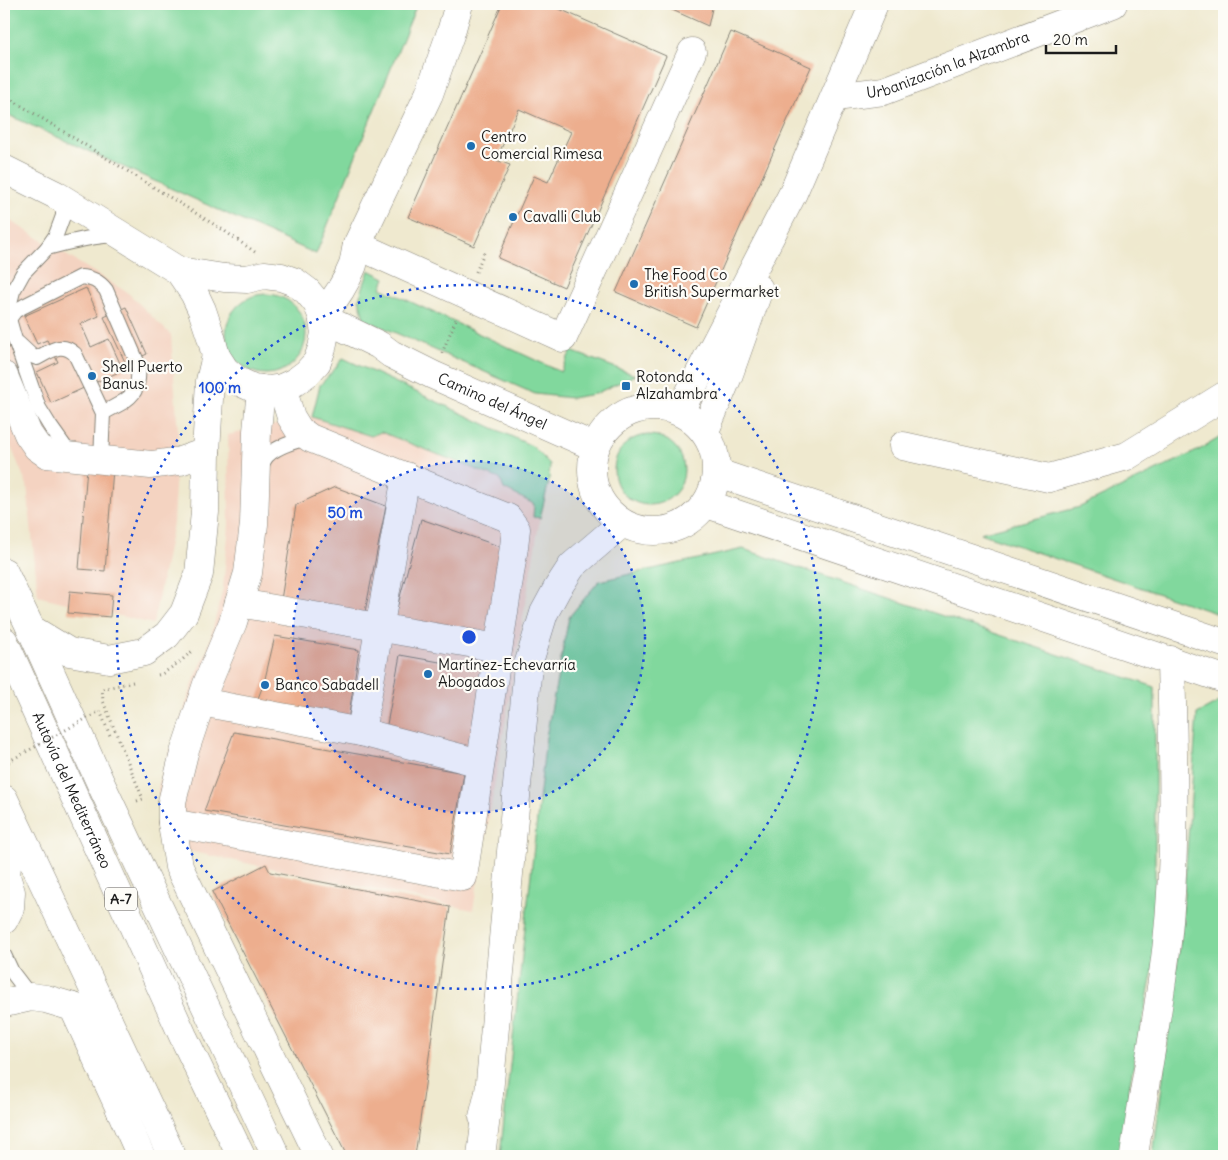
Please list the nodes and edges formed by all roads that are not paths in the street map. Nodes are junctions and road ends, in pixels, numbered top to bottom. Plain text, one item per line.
1 (459, 4) edge
2 (874, 4) edge
3 (1113, 4) edge
4 (692, 52) dead end
5 (835, 97) junction
6 (4, 169) edge
7 (792, 193) junction
8 (56, 195) junction
9 (122, 235) junction
10 (47, 248) junction
11 (351, 257) junction
12 (179, 271) junction
13 (247, 279) junction
14 (321, 312) junction
15 (9, 319) junction
16 (15, 340) junction
17 (213, 346) junction
18 (390, 354) junction
19 (316, 362) junction
20 (4, 376) edge
21 (271, 388) junction
22 (1224, 396) edge
23 (680, 411) junction
24 (103, 413) junction
25 (705, 431) junction
26 (310, 438) junction
27 (903, 446) dead end
28 (595, 447) junction
29 (206, 452) junction
30 (72, 458) junction
31 (100, 460) junction
32 (718, 474) junction
33 (256, 476) junction
34 (406, 476) junction
35 (707, 504) junction
36 (621, 524) junction
37 (4, 572) edge
38 (239, 603) junction
39 (380, 627) junction
40 (31, 628) junction
41 (4, 641) edge
42 (1224, 643) edge
43 (498, 648) junction
44 (1171, 660) junction
45 (1224, 678) edge
46 (199, 708) junction
47 (276, 729) dead end
48 (361, 732) junction
49 (480, 763) junction
50 (8, 808) edge
51 (172, 823) junction
52 (4, 920) edge
53 (4, 954) edge
54 (31, 997) junction
55 (4, 1003) edge
56 (72, 1007) junction
57 (112, 1029) junction
58 (489, 1094) junction
59 (120, 1109) junction
60 (141, 1156) edge
61 (172, 1156) edge
62 (241, 1156) edge
63 (276, 1156) edge
64 (319, 1156) edge
65 (474, 1156) edge
66 (481, 1156) edge
67 (1134, 1156) edge

1 - 11 main road
2 - 5 main road, Urbanización la Alzambra
3 - 5 main road, Urbanización la Alzambra
4 - 11 main road
5 - 7 main road, Urbanización la Alzambra
6 - 8 main road
7 - 23 main road
7 - 25 main road
8 - 9 main road
8 - 10 lane
9 - 10 lane
9 - 12 main road
10 - 15 lane
11 - 14 main road
12 - 13 main road
12 - 17 main road
13 - 14 main road
13 - 17 main road
14 - 18 main road, Camino del Ángel
14 - 19 main road
15 - 16 lane
15 - 24 lane
16 - 24 lane
16 - 30 lane
17 - 21 main road
17 - 29 main road
18 - 19 main road, Camino del Ángel
18 - 28 main road, Camino del Ángel
19 - 21 main road
20 - 30 main road
21 - 26 main road
21 - 33 main road
22 - 27 main road
23 - 25 main road
23 - 28 main road
24 - 31 lane
25 - 32 main road
26 - 33 lane
26 - 34 main road
28 - 36 main road
29 - 31 main road
29 - 40 main road
30 - 31 main road
32 - 35 main road
32 - 42 main road
33 - 38 main road
34 - 39 main road
34 - 43 main road
35 - 36 main road
35 - 44 main road
36 - 58 main road
37 - 40 main road
38 - 39 main road
38 - 46 main road
39 - 43 main road
39 - 48 main road
40 - 63 main road
41 - 62 main road, Autovía del Mediterráneo / A-7
43 - 49 main road
44 - 45 main road
44 - 67 main road
46 - 47 lane
46 - 48 main road
46 - 51 main road
48 - 49 main road
49 - 51 main road
50 - 52 main road
50 - 57 main road
51 - 64 main road
53 - 54 lane
54 - 55 main road
54 - 56 main road
56 - 57 main road
56 - 59 main road
57 - 59 main road
57 - 61 main road
58 - 65 main road
58 - 66 main road
59 - 60 main road

